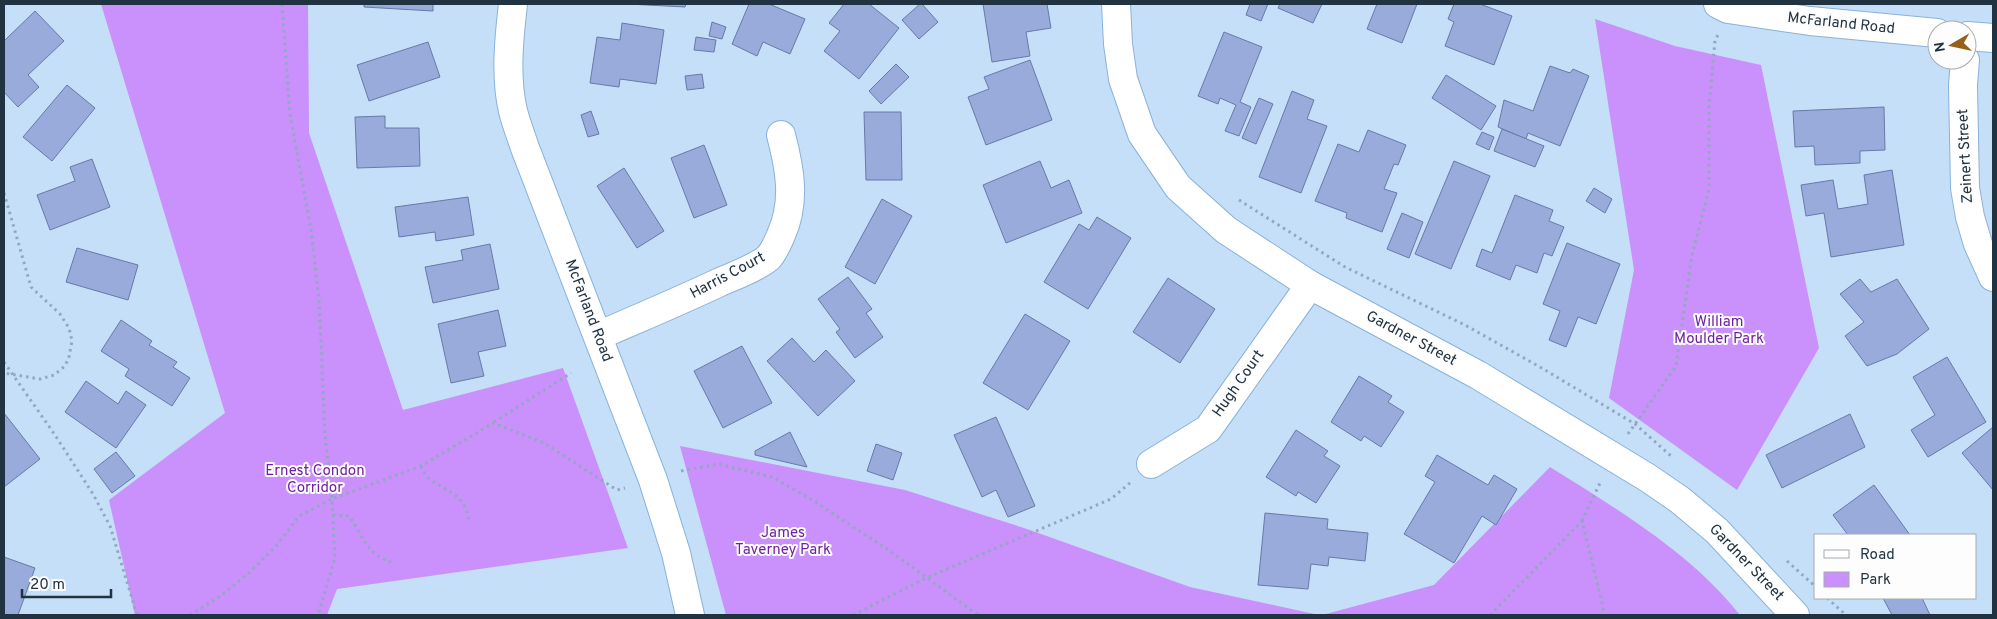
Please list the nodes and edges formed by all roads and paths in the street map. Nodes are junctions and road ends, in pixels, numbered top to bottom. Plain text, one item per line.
1 (282, 4) edge
2 (513, 4) edge
3 (1116, 4) edge
4 (1723, 7) edge
5 (1927, 32) edge
6 (1977, 37) edge
7 (1993, 38) edge
8 (1964, 70) edge
9 (781, 135) dead end
10 (4, 193) edge
11 (1231, 195) dead end
12 (1993, 277) edge
13 (1310, 285) junction
14 (598, 336) junction
15 (4, 362) edge
16 (4, 373) edge
17 (571, 373) dead end
18 (14, 376) junction
19 (493, 423) junction
20 (1635, 424) junction
21 (1613, 457) junction
22 (1678, 462) dead end
23 (1151, 464) joint
24 (421, 466) junction
25 (653, 480) junction
26 (332, 499) junction
27 (333, 514) junction
28 (469, 521) dead end
29 (1582, 521) junction
30 (1785, 558) dead end
31 (394, 563) dead end
32 (926, 578) junction
33 (1814, 585) edge
34 (1828, 599) edge
35 (137, 615) edge
36 (190, 615) edge
37 (318, 615) edge
38 (690, 615) edge
39 (853, 615) edge
40 (978, 615) edge
41 (1490, 615) edge
42 (1605, 615) edge
43 (1796, 615) edge
44 (1846, 615) edge

1 - 26 path
2 - 14 street, McFarland Road
3 - 13 street, Gardner Street
4 - 5 street, McFarland Road
4 - 20 path
6 - 7 street
8 - 12 street, Zeinert Street
9 - 14 street, Harris Court
10 - 18 path
11 - 20 path
13 - 21 street, Gardner Street
13 - 23 street, Hugh Court
14 - 25 street, McFarland Road
15 - 18 path
16 - 18 path
17 - 19 path
18 - 35 path
19 - 24 path
19 - 25 path
20 - 21 path
20 - 22 path
21 - 29 path
21 - 43 street, Gardner Street
23 - 32 path
24 - 26 path
24 - 28 path
25 - 32 path
25 - 38 street, McFarland Road
26 - 27 path
26 - 36 path
27 - 31 path
27 - 37 path
29 - 41 path
29 - 42 path
30 - 33 path
32 - 39 path
32 - 40 path
34 - 44 path

